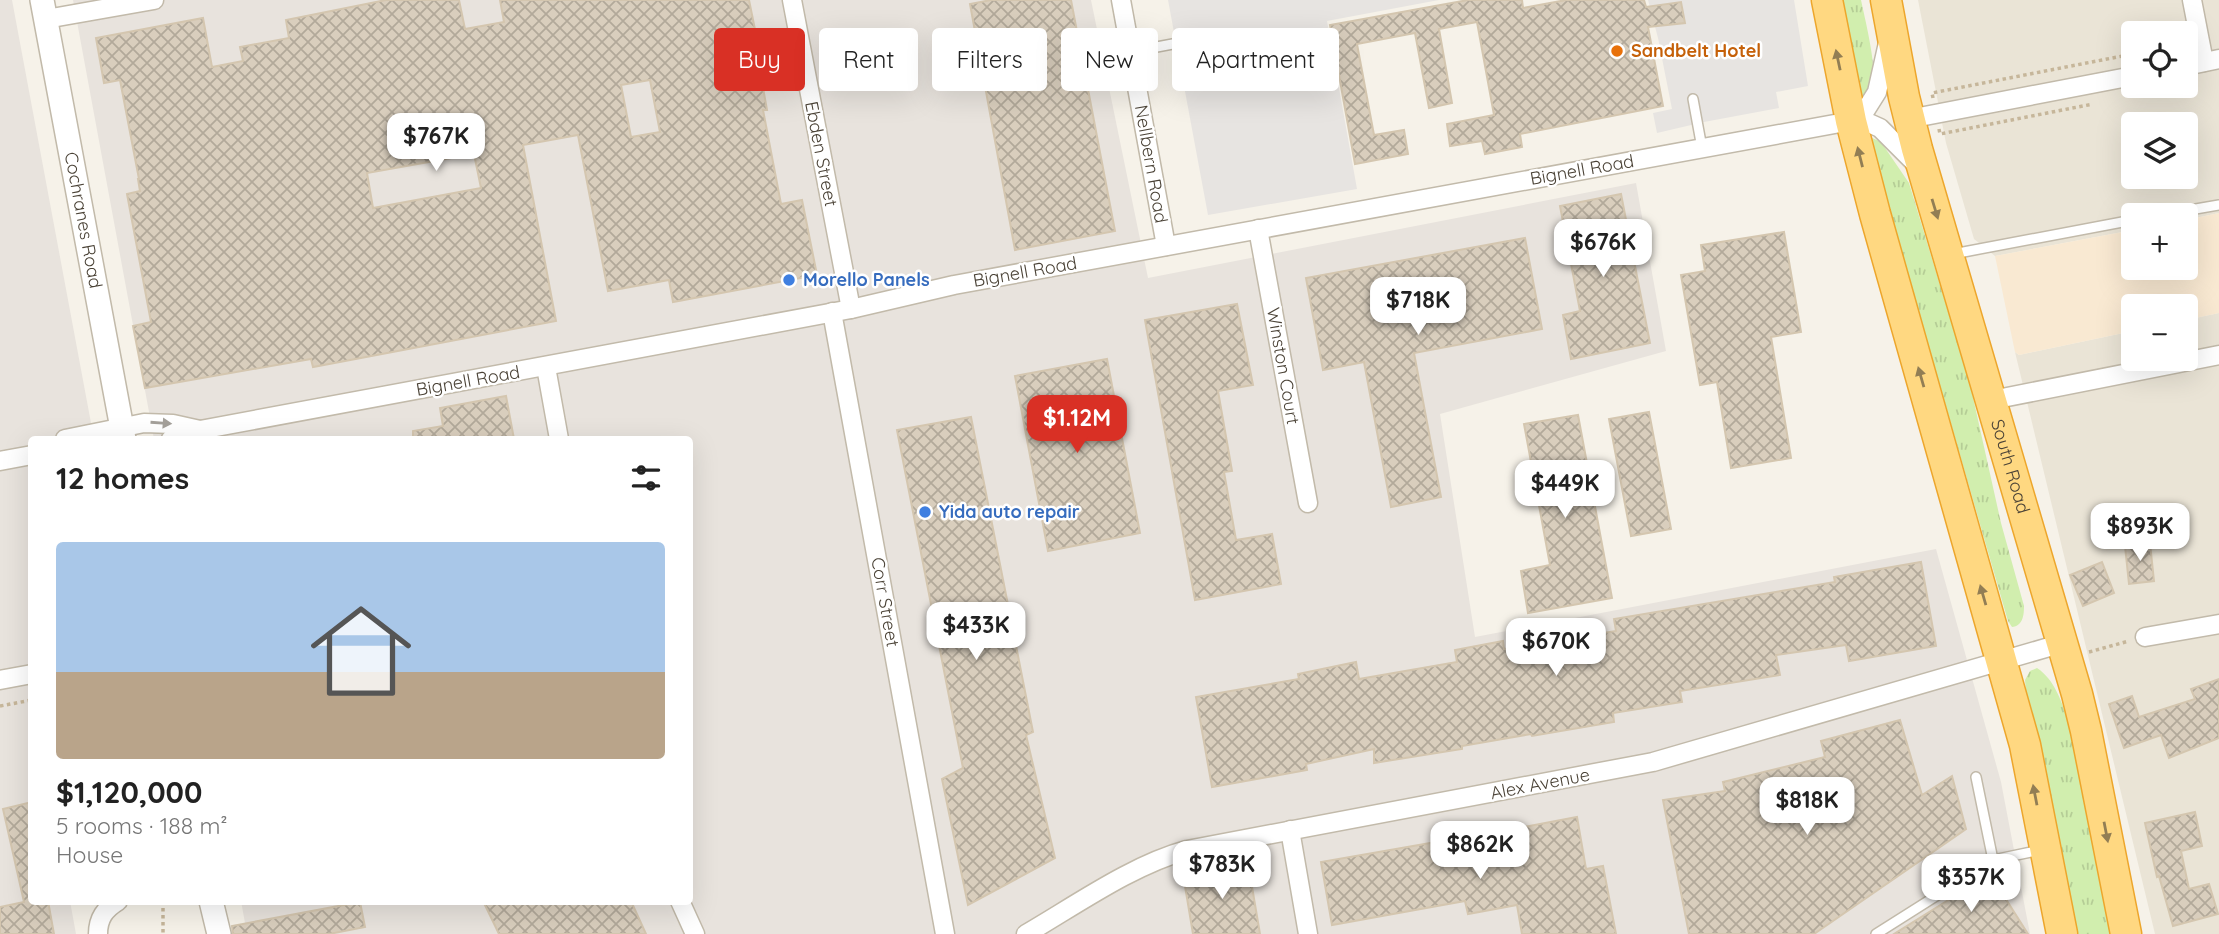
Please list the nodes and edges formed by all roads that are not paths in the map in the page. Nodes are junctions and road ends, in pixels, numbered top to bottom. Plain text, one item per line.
1 (154, 0) edge
2 (792, 0) edge
3 (1121, 0) edge
4 (1826, 0) edge
5 (1886, 0) edge
6 (2192, 0) edge
7 (44, 10) edge
8 (1126, 28) edge
9 (1892, 30) junction
10 (2203, 62) edge
11 (2121, 78) edge
12 (1137, 91) edge
13 (1693, 99) dead end
14 (1909, 119) junction
15 (1855, 120) junction
16 (1702, 148) junction
17 (1924, 174) junction
18 (2219, 205) edge
19 (2198, 209) edge
20 (2121, 222) edge
21 (1258, 229) junction
22 (1166, 246) junction
23 (1949, 254) junction
24 (851, 309) junction
25 (832, 312) junction
26 (2219, 355) edge
27 (546, 367) junction
28 (1992, 400) junction
29 (200, 430) junction
30 (122, 433) edge
31 (94, 436) edge
32 (181, 436) edge
33 (558, 436) edge
34 (28, 456) edge
35 (0, 461) edge
36 (1308, 503) dead end
37 (2219, 624) edge
38 (2145, 637) road end
39 (2065, 651) junction
40 (2001, 661) junction
41 (28, 675) edge
42 (0, 680) edge
43 (1976, 777) dead end
44 (1290, 831) junction
45 (2045, 848) junction
46 (1993, 860) junction
47 (113, 905) edge
48 (209, 905) edge
49 (210, 905) edge
50 (682, 905) edge
51 (97, 934) edge
52 (207, 934) edge
53 (219, 934) edge
54 (695, 934) edge
55 (945, 934) edge
56 (1026, 934) edge
57 (1308, 934) edge
58 (1876, 934) edge
59 (2062, 934) edge
60 (2126, 934) edge

1 - 7 street
2 - 24 street, Ebden Street
3 - 8 street, Nellbern Road
15 -> 4 highway
5 - 9 highway, South Road
6 - 10 street
7 - 30 street, Cochranes Road
9 - 14 highway, South Road
9 - 15 street
11 - 14 street
12 - 22 street, Nellbern Road
13 - 16 lane
14 - 17 highway, South Road
15 - 16 street, Bignell Road
15 - 17 street
40 -> 15 highway
16 - 21 street, Bignell Road
17 -> 23 highway, South Road
18 - 19 lane
20 - 23 lane
21 - 22 street, Bignell Road
21 - 36 street, Winston Court
22 - 24 street, Bignell Road
23 - 28 highway, South Road
24 - 25 street, Bignell Road
25 - 27 street, Bignell Road
25 - 55 street, Corr Street
26 - 28 street
27 - 29 street, Bignell Road
27 - 33 street
28 - 39 highway, South Road
30 -> 29 street, Bignell Road
29 - 32 street, Bignell Road
30 - 31 street, Bignell Road
34 - 35 street
37 - 38 street
39 - 40 street, Alex Avenue
39 -> 60 highway, South Road
40 - 44 street, Alex Avenue
45 -> 40 highway
41 - 42 street
43 - 46 lane
44 - 56 street, Alex Avenue
44 - 57 street
45 - 46 lane
45 - 59 highway
46 - 58 lane
47 - 51 street
48 - 52 street
49 - 53 street
50 - 54 street

